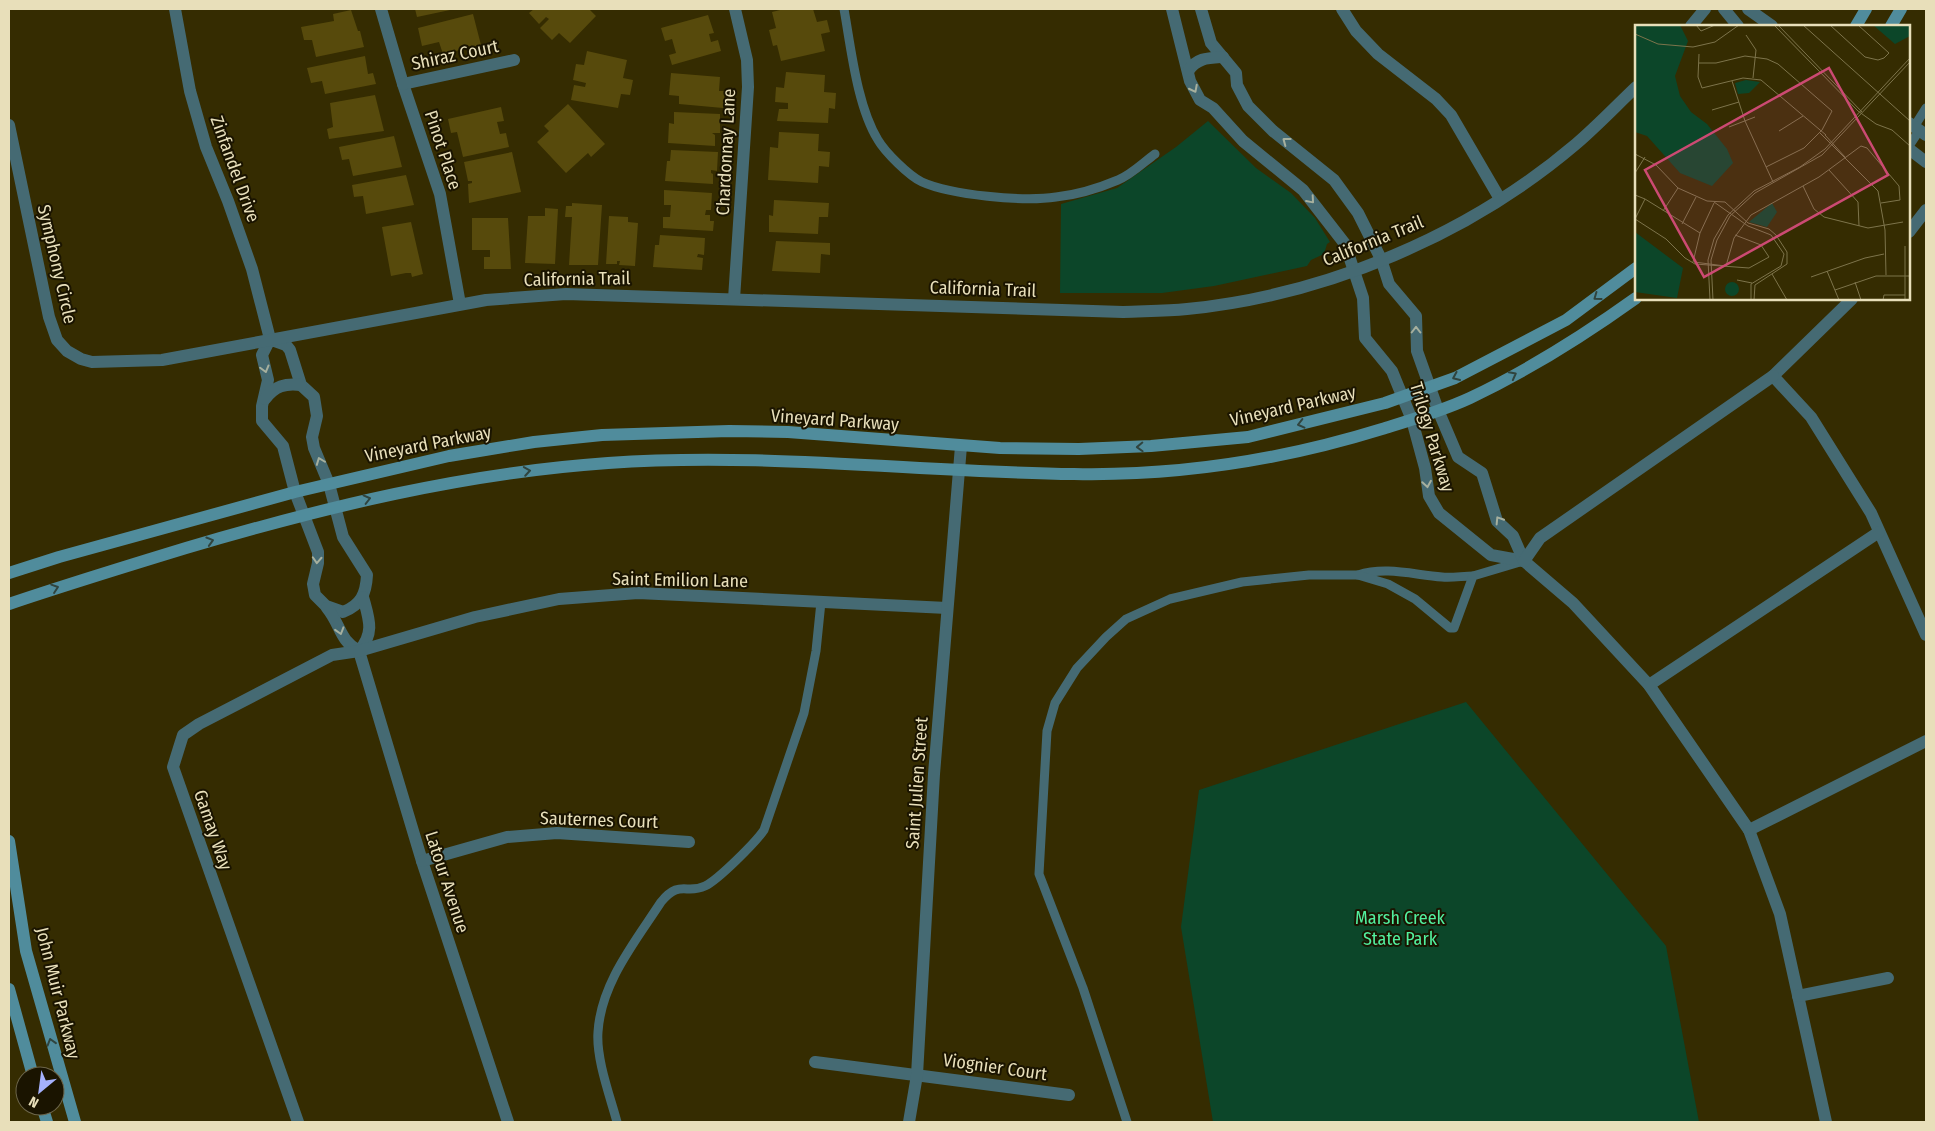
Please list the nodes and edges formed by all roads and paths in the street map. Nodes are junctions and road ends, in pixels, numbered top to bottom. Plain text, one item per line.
1 (175, 9) edge
2 (381, 9) edge
3 (735, 9) edge
4 (844, 9) edge
5 (1172, 9) edge
6 (1201, 9) edge
7 (1342, 9) edge
8 (1705, 9) edge
9 (1724, 9) edge
10 (1748, 9) edge
11 (1866, 9) edge
12 (1901, 9) edge
13 (1693, 25) edge
14 (1737, 25) edge
15 (1770, 25) edge
16 (1857, 25) edge
17 (1892, 25) edge
18 (1223, 57) junction
19 (514, 60) dead end
20 (1188, 71) junction
21 (403, 84) junction
22 (1635, 88) edge
23 (1926, 108) edge
24 (9, 125) edge
25 (1917, 129) edge
26 (1910, 146) edge
27 (1910, 149) edge
28 (1155, 154) dead end
29 (1926, 162) edge
30 (1500, 199) junction
31 (1926, 210) edge
32 (1910, 231) edge
33 (1381, 260) junction
34 (1635, 269) edge
35 (1353, 270) junction
36 (734, 299) junction
37 (1635, 299) edge
38 (1851, 300) edge
39 (460, 304) junction
40 (270, 340) junction
41 (1773, 376) junction
42 (301, 385) junction
43 (1428, 388) junction
44 (1402, 396) junction
45 (264, 400) junction
46 (1438, 410) junction
47 (1412, 420) junction
48 (961, 446) junction
49 (959, 470) junction
50 (329, 484) junction
51 (295, 492) junction
52 (335, 507) junction
53 (302, 515) junction
54 (1879, 532) junction
55 (1524, 561) junction
56 (9, 573) edge
57 (1358, 575) junction
58 (1473, 576) junction
59 (363, 598) junction
60 (821, 602) junction
61 (9, 604) edge
62 (326, 606) junction
63 (947, 608) junction
64 (1926, 635) edge
65 (359, 651) junction
66 (1649, 685) junction
67 (1926, 741) edge
68 (1749, 830) junction
69 (9, 841) edge
70 (689, 842) dead end
71 (422, 861) junction
72 (1888, 978) dead end
73 (9, 989) edge
74 (1798, 996) junction
75 (815, 1062) dead end
76 (30, 1066) edge
77 (917, 1074) junction
78 (1068, 1095) dead end
79 (75, 1122) edge
80 (298, 1122) edge
81 (508, 1122) edge
82 (617, 1122) edge
83 (909, 1122) edge
84 (1127, 1122) edge
85 (1826, 1122) edge

1 - 40 street, Zinfandel Drive
2 - 21 street, Pinot Place
3 - 36 street, Chardonnay Lane
4 - 28 lane
5 - 20 street, Trilogy Parkway
6 - 18 street, Trilogy Parkway
7 - 30 street
8 - 13 street
9 - 14 street
10 - 15 street
11 - 16 street
12 - 17 street
18 - 20 street
33 -> 18 street, Trilogy Parkway
19 - 21 street, Shiraz Court
20 -> 35 street, Trilogy Parkway
21 - 39 street, Pinot Place
22 - 30 street, California Trail
23 - 25 lane
24 - 40 street, Symphony Circle
25 - 26 lane
27 - 29 street
30 - 33 street, California Trail
31 - 32 street
33 - 35 street, California Trail
43 -> 33 street, Trilogy Parkway
34 -> 43 street, Vineyard Parkway
35 - 36 street, California Trail
35 - 44 street, Trilogy Parkway
36 - 39 street, California Trail
46 -> 37 street
38 - 41 street
39 - 40 street, California Trail
40 - 42 street
40 -> 45 street, Zinfandel Drive
41 - 54 street
41 - 55 street
42 - 45 street
50 -> 42 street
43 - 44 street, Vineyard Parkway
43 - 46 street, Trilogy Parkway
44 - 47 street, Trilogy Parkway
44 -> 48 street, Vineyard Parkway
45 - 51 street, Zinfandel Drive
46 - 47 street
55 -> 46 street, Trilogy Parkway
47 - 49 street
47 -> 55 street, Trilogy Parkway
48 - 49 street, Saint Julien Street
48 - 50 street, Vineyard Parkway
52 -> 49 street
49 - 63 street, Saint Julien Street
50 - 51 street, Vineyard Parkway
50 - 52 street
51 - 53 street, Latour Avenue
51 - 56 street, Vineyard Parkway
52 - 53 street
52 - 59 street
61 -> 53 street
53 -> 62 street, Latour Avenue
54 - 64 street
54 - 66 street
55 - 58 lane
55 - 66 street
57 - 58 lane
57 - 58 lane
57 - 84 lane
59 - 62 street
59 - 65 street
60 - 63 street, Saint Emilion Lane
60 - 65 street, Saint Emilion Lane
60 - 82 lane
62 -> 65 street, Latour Avenue
63 - 77 street, Saint Julien Street
65 - 71 street, Latour Avenue
65 - 80 street, Gamay Way
66 - 68 street
67 - 68 street
68 - 74 street
79 -> 69 street, John Muir Parkway
70 - 71 street, Sauternes Court
71 - 81 street, Latour Avenue
72 - 74 street
73 - 76 street
74 - 85 street
75 - 77 street, Viognier Court
77 - 78 street, Viognier Court
77 - 83 street, Saint Julien Street

